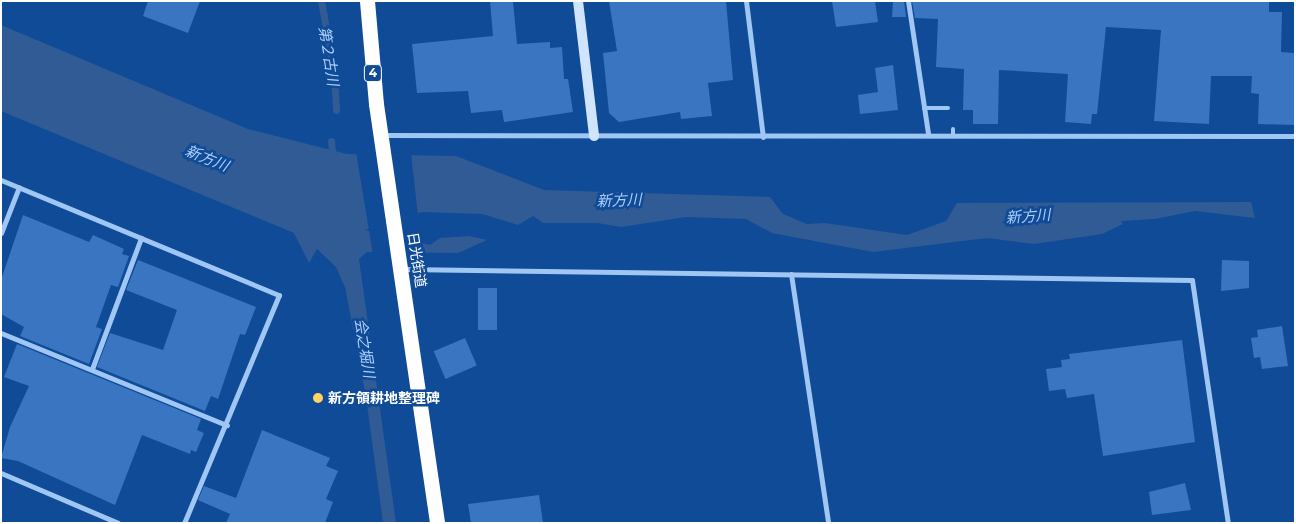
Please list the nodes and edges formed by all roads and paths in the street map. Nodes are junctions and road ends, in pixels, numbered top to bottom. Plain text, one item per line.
1 (368, 1) edge
2 (578, 1) edge
3 (746, 1) edge
4 (908, 1) edge
5 (946, 102) dead end
6 (924, 108) junction
7 (928, 134) junction
8 (594, 136) junction
9 (1295, 136) edge
10 (764, 137) junction
11 (382, 139) junction
12 (1, 180) edge
13 (20, 187) junction
14 (1, 233) edge
15 (141, 238) junction
16 (402, 265) junction
17 (791, 274) junction
18 (1, 333) edge
19 (92, 369) junction
20 (227, 425) junction
21 (1, 474) edge
22 (118, 523) edge
23 (184, 523) edge
24 (437, 523) edge
25 (828, 523) edge
26 (1228, 523) edge

1 - 11 highway, 日光街道 / 4
2 - 8 street
3 - 10 street
4 - 6 street
5 - 6 lane
6 - 7 street
7 - 9 street
7 - 10 street
8 - 10 street
8 - 11 street
11 - 16 highway, 日光街道 / 4
12 - 13 street
13 - 14 street
13 - 15 street
15 - 19 street
15 - 20 street
16 - 17 street
16 - 24 highway, 日光街道 / 4
17 - 25 street
17 - 26 street
18 - 19 street
19 - 20 street
20 - 23 street
21 - 22 street

